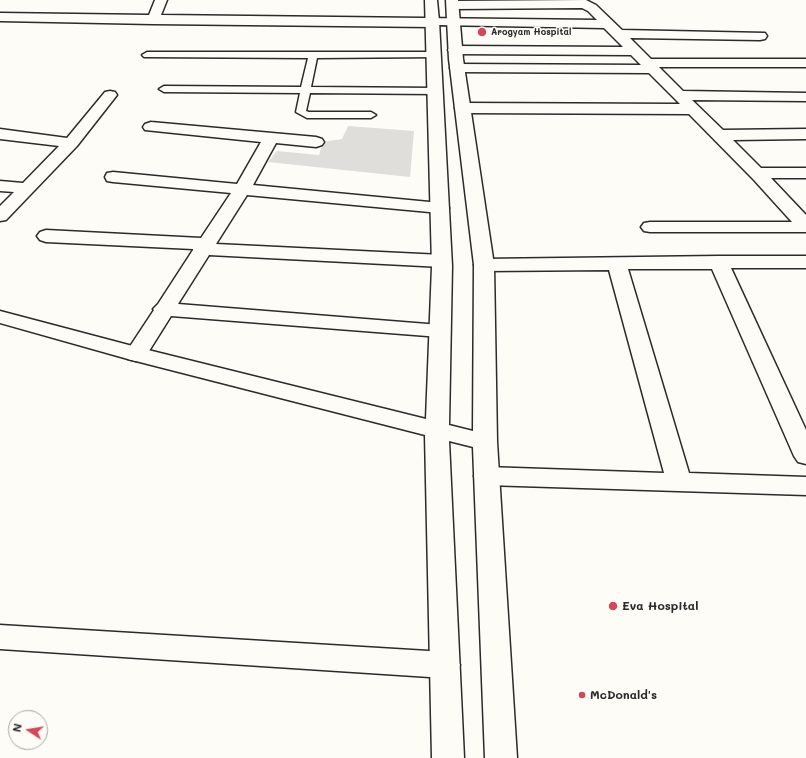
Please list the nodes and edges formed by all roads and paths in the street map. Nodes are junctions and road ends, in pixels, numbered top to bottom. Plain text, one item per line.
1 (161, 0) edge
2 (581, 2) edge
3 (442, 12) edge
4 (0, 17) edge
5 (153, 20) junction
6 (613, 29) junction
7 (760, 36) dead end
8 (635, 51) junction
9 (147, 55) dead end
10 (313, 55) junction
11 (434, 55) junction
12 (456, 59) junction
13 (806, 63) edge
14 (650, 66) junction
15 (164, 89) dead end
16 (306, 90) junction
17 (436, 91) junction
18 (679, 94) junction
19 (110, 95) dead end
20 (806, 97) edge
21 (463, 108) junction
22 (694, 109) junction
23 (371, 115) dead end
24 (151, 128) dead end
25 (0, 134) edge
26 (806, 134) edge
27 (720, 135) junction
28 (271, 138) junction
29 (316, 142) dead end
30 (64, 143) junction
31 (758, 173) junction
32 (806, 173) edge
33 (113, 178) dead end
34 (27, 188) junction
35 (3, 190) edge
36 (242, 190) junction
37 (440, 208) junction
38 (0, 216) edge
39 (806, 226) edge
40 (650, 227) dead end
41 (46, 236) dead end
42 (204, 246) junction
43 (442, 261) junction
44 (719, 262) junction
45 (806, 262) edge
46 (617, 264) junction
47 (484, 265) junction
48 (163, 309) junction
49 (0, 318) edge
50 (440, 331) junction
51 (136, 354) junction
52 (437, 430) junction
53 (485, 442) junction
54 (806, 456) edge
55 (486, 476) junction
56 (679, 482) junction
57 (806, 486) edge
58 (0, 637) edge
59 (445, 665) junction
60 (448, 758) edge
61 (502, 758) edge

1 - 5 street
2 - 3 street
2 - 6 street
3 - 5 street
3 - 6 street
3 - 11 street
3 - 12 street
4 - 5 street
6 - 7 street
6 - 8 street
8 - 12 street
8 - 14 street
9 - 10 lane
10 - 11 lane
10 - 16 lane
11 - 17 street
12 - 14 street
12 - 21 street
13 - 14 street
14 - 18 street
15 - 16 lane
16 - 17 lane
16 - 23 lane
17 - 37 street
18 - 20 street
18 - 22 street
19 - 30 street
21 - 22 street
21 - 47 street
22 - 27 street
24 - 28 street
25 - 30 street
26 - 27 street
27 - 31 street
28 - 29 street
28 - 36 street
30 - 34 street
30 - 35 street
31 - 32 street
31 - 39 street
33 - 36 street
34 - 35 street
34 - 38 street
36 - 37 street
36 - 42 street
37 - 43 street
39 - 40 street
41 - 42 street
42 - 43 street
42 - 48 street
43 - 50 street
44 - 45 street
44 - 46 street
44 - 54 street
46 - 47 street
46 - 56 street
47 - 53 street
48 - 50 street
48 - 51 street
49 - 51 street
50 - 52 street
51 - 52 street
52 - 53 street
52 - 59 street
53 - 55 street
55 - 56 street
55 - 61 street
56 - 57 street
58 - 59 street
59 - 60 street

